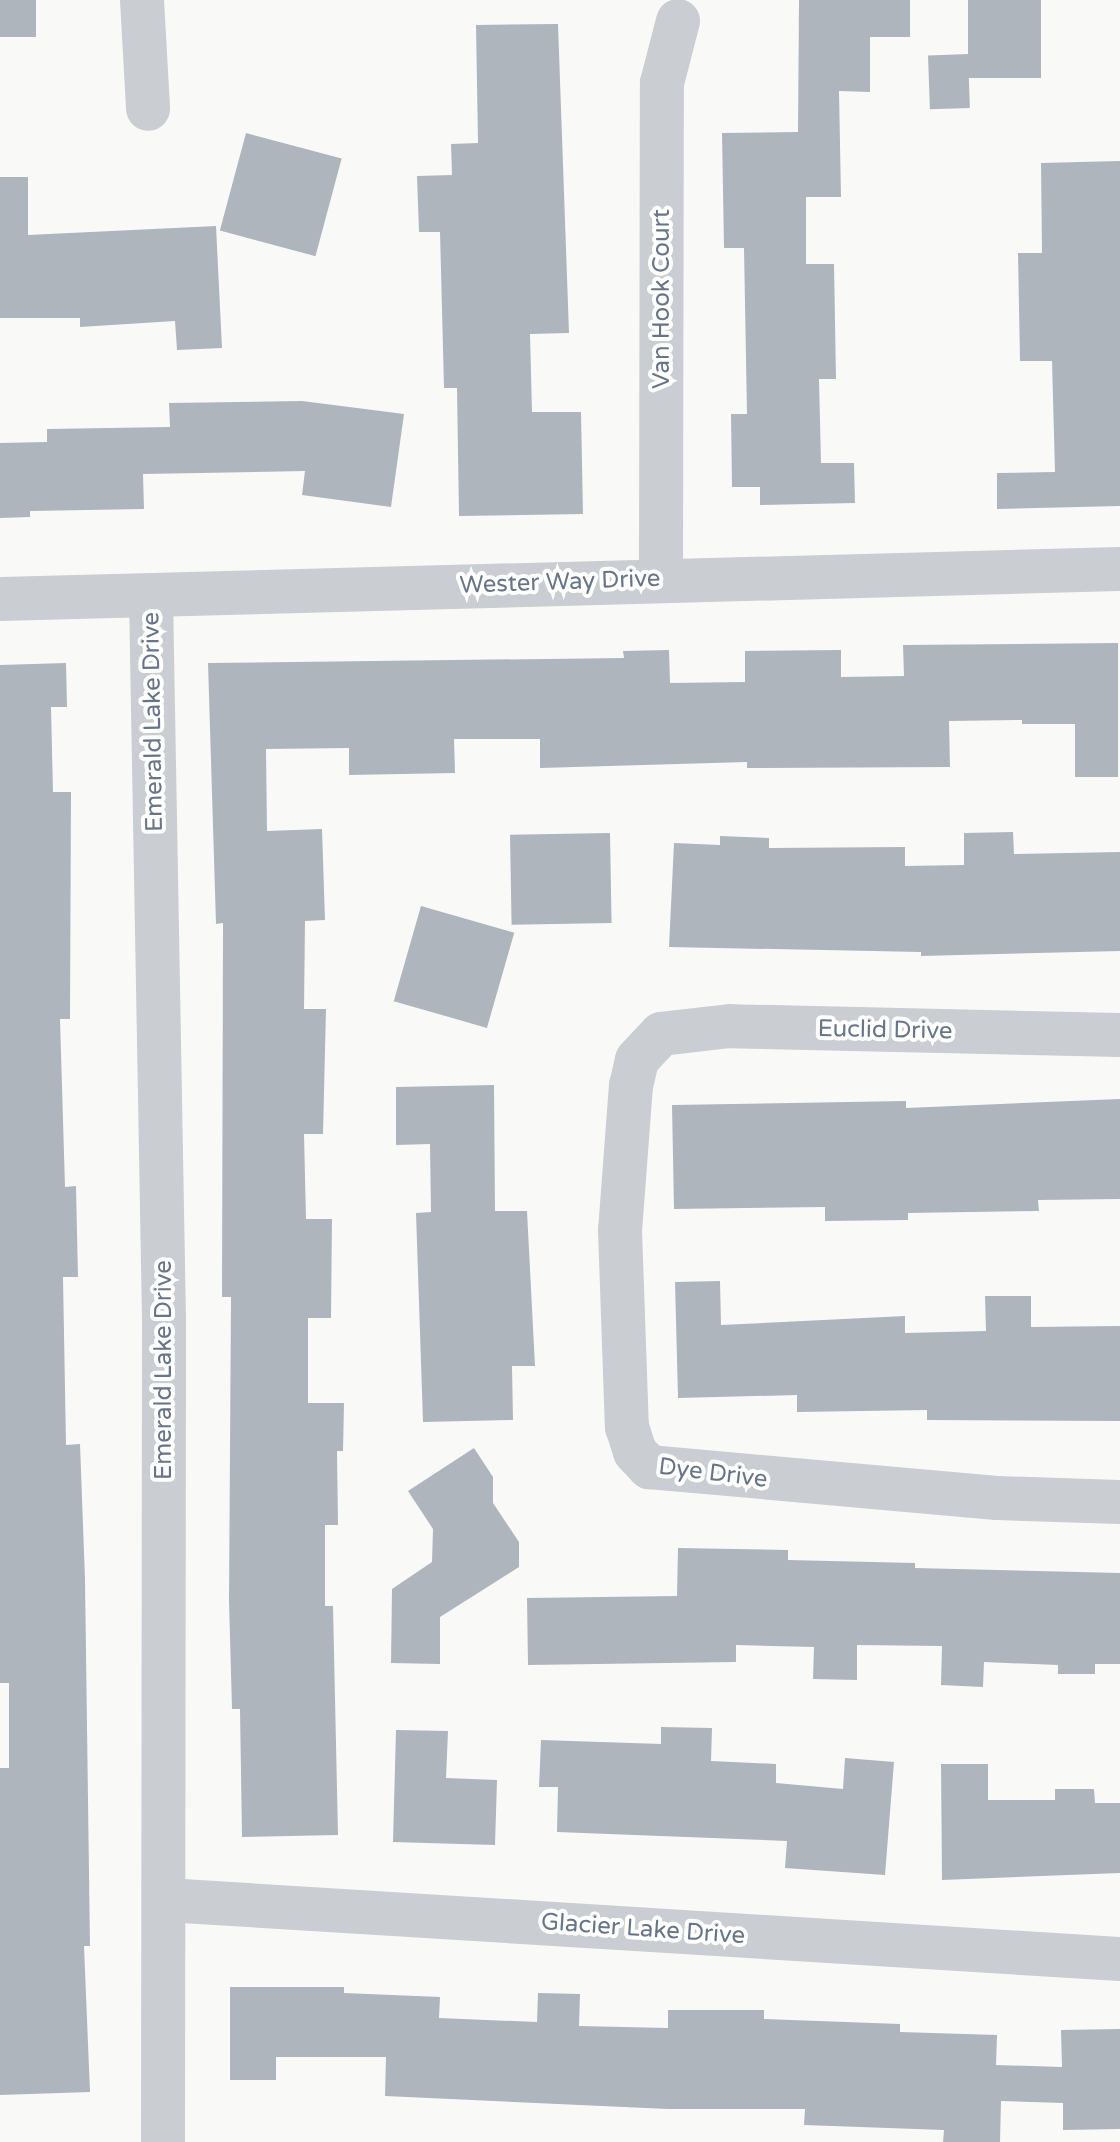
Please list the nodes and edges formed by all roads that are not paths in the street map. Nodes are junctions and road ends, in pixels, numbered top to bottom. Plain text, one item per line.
1 (142, 0) edge
2 (678, 21) dead end
3 (148, 109) dead end
4 (1120, 569) edge
5 (661, 579) junction
6 (151, 597) junction
7 (0, 599) edge
8 (1120, 1035) edge
9 (652, 1040) joint
10 (1120, 1502) edge
11 (166, 1900) junction
12 (1120, 1959) edge
13 (163, 2142) edge

1 - 3 street
2 - 5 street, Van Hook Court
4 - 5 street, Wester Way Drive
5 - 6 street, Wester Way Drive
6 - 7 street, Wester Way Drive
6 - 11 street, Emerald Lake Drive
8 - 9 street, Euclid Drive
9 - 10 street, Dye Drive
11 - 12 street, Glacier Lake Drive
11 - 13 street, Emerald Lake Drive

